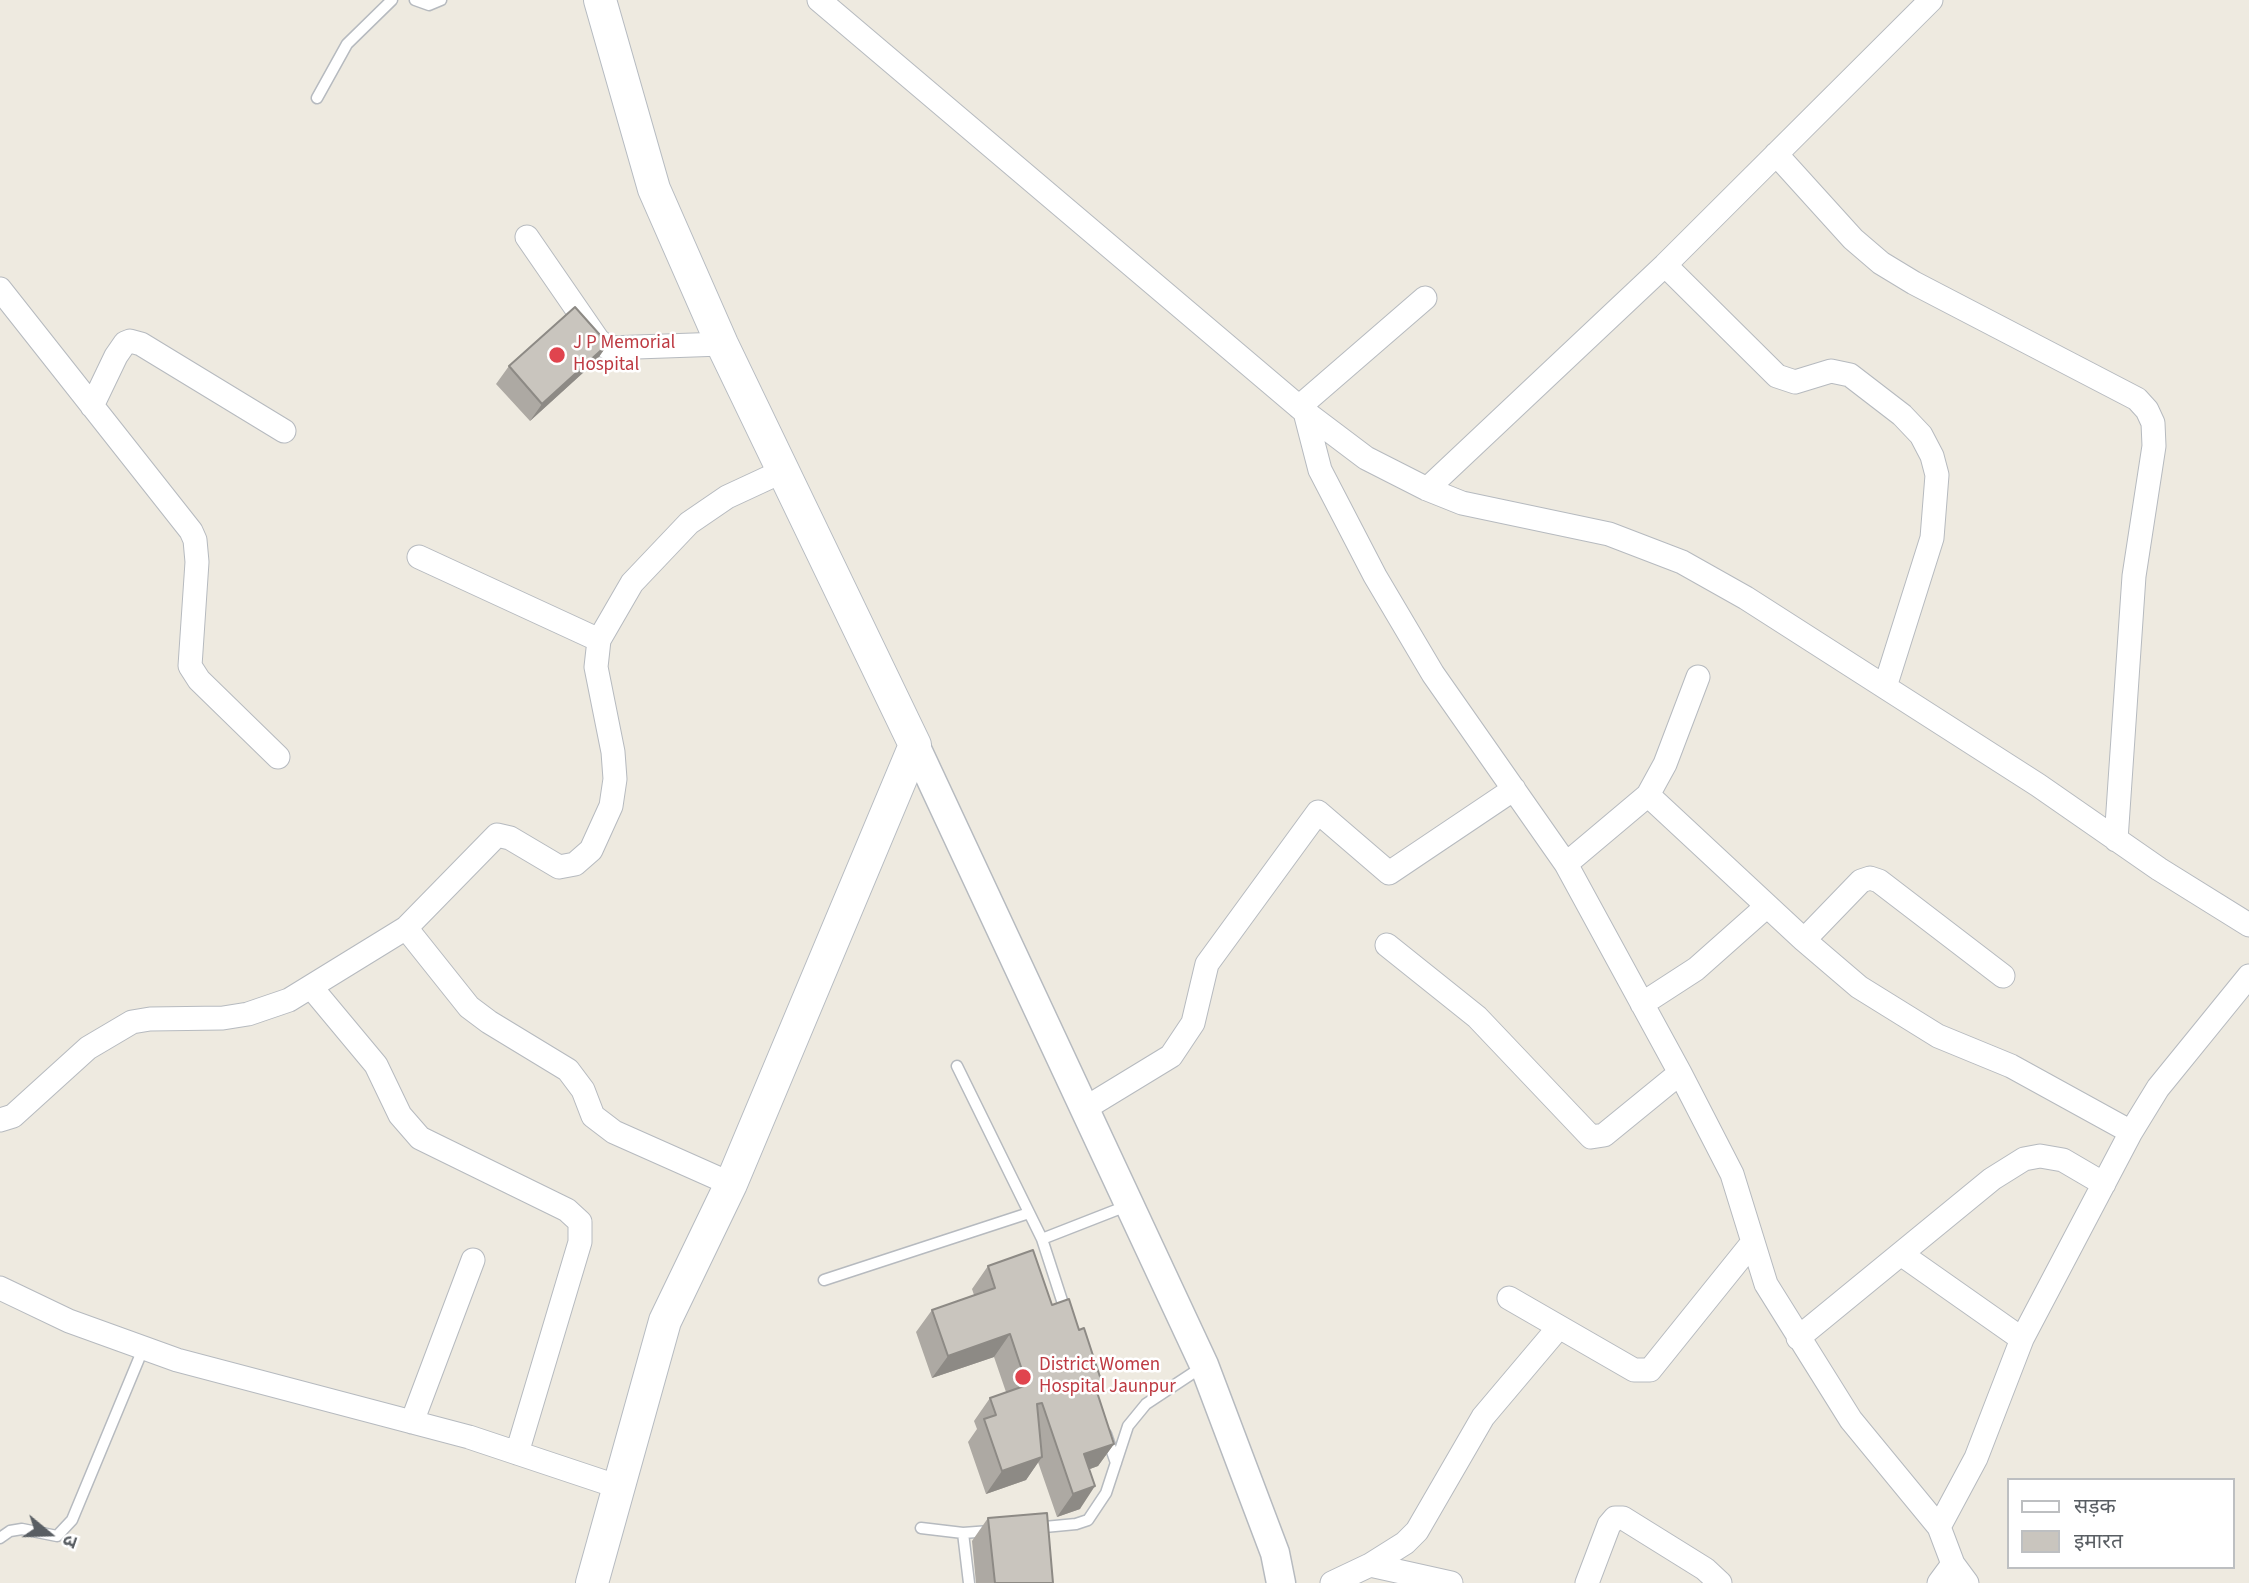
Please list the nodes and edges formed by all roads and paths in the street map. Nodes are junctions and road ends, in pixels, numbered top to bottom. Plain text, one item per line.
1 (392, 0) edge
2 (415, 0) edge
3 (441, 0) edge
4 (600, 0) edge
5 (819, 0) edge
6 (1931, 0) edge
7 (317, 98) dead end
8 (1776, 154) junction
9 (527, 237) dead end
10 (1665, 265) junction
11 (0, 289) edge
12 (1424, 298) dead end
13 (722, 344) junction
14 (92, 406) junction
15 (1302, 410) junction
16 (284, 431) dead end
17 (783, 471) junction
18 (1427, 489) junction
19 (419, 557) dead end
20 (598, 640) junction
21 (1698, 677) dead end
22 (1885, 687) junction
23 (915, 745) junction
24 (278, 757) dead end
25 (1514, 789) junction
26 (1648, 795) junction
27 (2116, 840) junction
28 (1566, 864) junction
29 (1768, 906) junction
30 (2249, 925) edge
31 (406, 928) junction
32 (1804, 940) junction
33 (1387, 945) dead end
34 (2003, 976) dead end
35 (2249, 976) edge
36 (311, 987) junction
37 (1642, 1004) junction
38 (957, 1066) dead end
39 (1680, 1073) junction
40 (1084, 1109) junction
41 (0, 1121) edge
42 (2131, 1132) junction
43 (731, 1184) junction
44 (2104, 1184) junction
45 (1129, 1205) junction
46 (1029, 1213) junction
47 (1042, 1239) junction
48 (1753, 1242) junction
49 (1901, 1254) junction
50 (473, 1260) dead end
51 (824, 1280) dead end
52 (0, 1288) edge
53 (1509, 1298) dead end
54 (1559, 1327) junction
55 (1072, 1331) edge
56 (1798, 1338) junction
57 (2022, 1339) junction
58 (143, 1349) junction
59 (1204, 1365) junction
60 (412, 1422) junction
61 (1103, 1423) edge
62 (517, 1453) junction
63 (1116, 1462) junction
64 (619, 1487) junction
65 (1939, 1527) junction
66 (921, 1528) dead end
67 (1026, 1528) edge
68 (1001, 1530) edge
69 (963, 1533) junction
70 (0, 1538) edge
71 (1370, 1565) junction
72 (1961, 1577) edge
73 (592, 1583) edge
74 (970, 1583) edge
75 (1281, 1583) edge
76 (1332, 1583) edge
77 (1451, 1583) edge
78 (1587, 1583) edge
79 (1720, 1583) edge
80 (1939, 1583) edge

1 - 7 lane
2 - 3 lane
4 - 13 main road
5 - 15 street
6 - 8 street
8 - 10 street
8 - 27 street
9 - 13 street
10 - 18 street
10 - 22 street
11 - 14 street
12 - 15 street
13 - 17 main road
14 - 16 street
14 - 24 street
15 - 18 street
15 - 25 street
17 - 20 street
17 - 23 main road
18 - 22 street
19 - 20 street
20 - 31 street
21 - 26 street
22 - 27 street
23 - 40 street
23 - 43 main road
25 - 28 street
25 - 40 street
26 - 28 street
26 - 29 street
27 - 30 street
28 - 37 street
29 - 32 street
29 - 37 street
31 - 36 street
31 - 43 street
32 - 34 street
32 - 42 street
33 - 39 street
35 - 42 street
36 - 41 street
36 - 62 street
37 - 39 street
38 - 46 lane
39 - 48 street
40 - 45 street
42 - 44 street
43 - 64 main road
44 - 49 street
44 - 57 street
45 - 47 lane
45 - 59 street
46 - 47 lane
46 - 51 lane
47 - 55 lane
48 - 54 street
48 - 56 street
49 - 56 street
49 - 57 street
50 - 60 street
52 - 58 street
53 - 54 street
54 - 71 street
56 - 65 street
57 - 65 street
58 - 60 street
58 - 70 lane
59 - 63 lane
59 - 75 street
60 - 62 street
61 - 63 lane
62 - 64 street
63 - 67 lane
64 - 73 main road
65 - 72 street
66 - 69 lane
68 - 69 lane
69 - 74 lane
71 - 76 street
71 - 77 street
72 - 80 street
78 - 79 street

